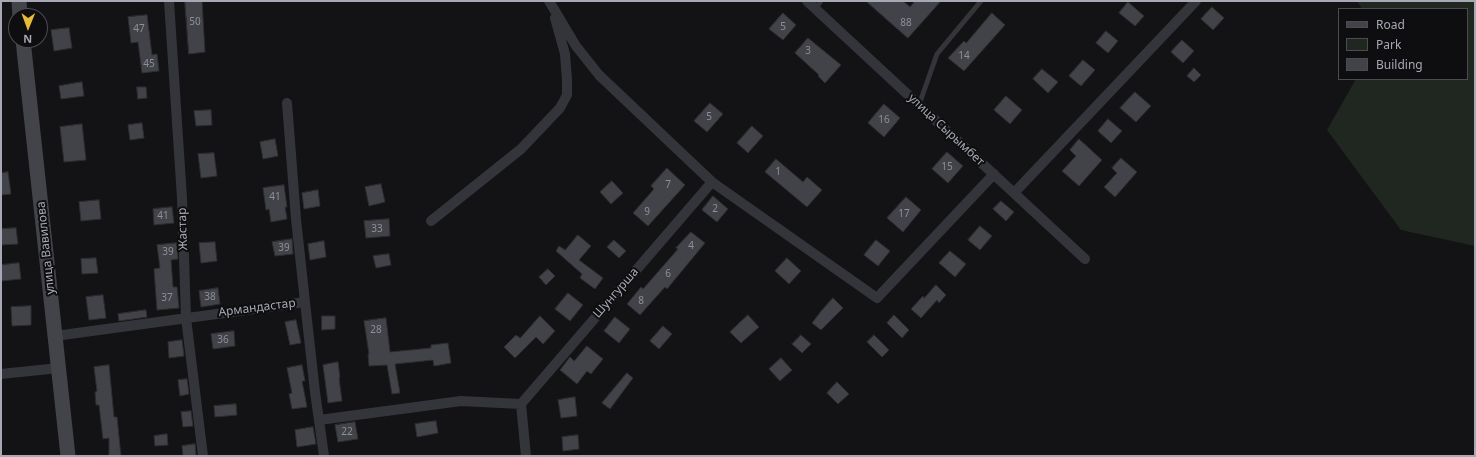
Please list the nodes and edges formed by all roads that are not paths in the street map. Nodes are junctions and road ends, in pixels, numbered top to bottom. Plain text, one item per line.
1 (169, 1) edge
2 (807, 1) edge
3 (981, 1) edge
4 (1196, 1) edge
5 (550, 4) edge
6 (818, 5) edge
7 (24, 48) edge
8 (288, 103) dead end
9 (919, 105) junction
10 (994, 174) junction
11 (712, 182) junction
12 (1014, 193) junction
13 (431, 221) dead end
14 (1085, 259) dead end
15 (305, 302) junction
16 (186, 318) junction
17 (55, 336) junction
18 (59, 368) junction
19 (1, 374) edge
20 (521, 404) junction
21 (319, 420) junction
22 (68, 456) edge
23 (204, 456) edge
24 (324, 456) edge
25 (526, 456) edge

1 - 16 street, Жастар
2 - 6 street, улица Сырымбет
3 - 9 lane
4 - 12 street
5 - 11 street
5 - 13 street
6 - 9 street, улица Сырымбет
7 - 17 street, улица Вавилова
8 - 15 street
9 - 10 street, улица Сырымбет
10 - 11 street
10 - 12 street, улица Сырымбет
11 - 20 street, Шунгурша
12 - 14 street, улица Сырымбет
15 - 16 street, Армандастар
15 - 21 street, Армандастар
16 - 17 street, Армандастар
16 - 23 street, Жастар
17 - 18 street, улица Вавилова
18 - 19 street
18 - 22 street, улица Вавилова
20 - 21 street
20 - 25 street
21 - 24 street, Армандастар

